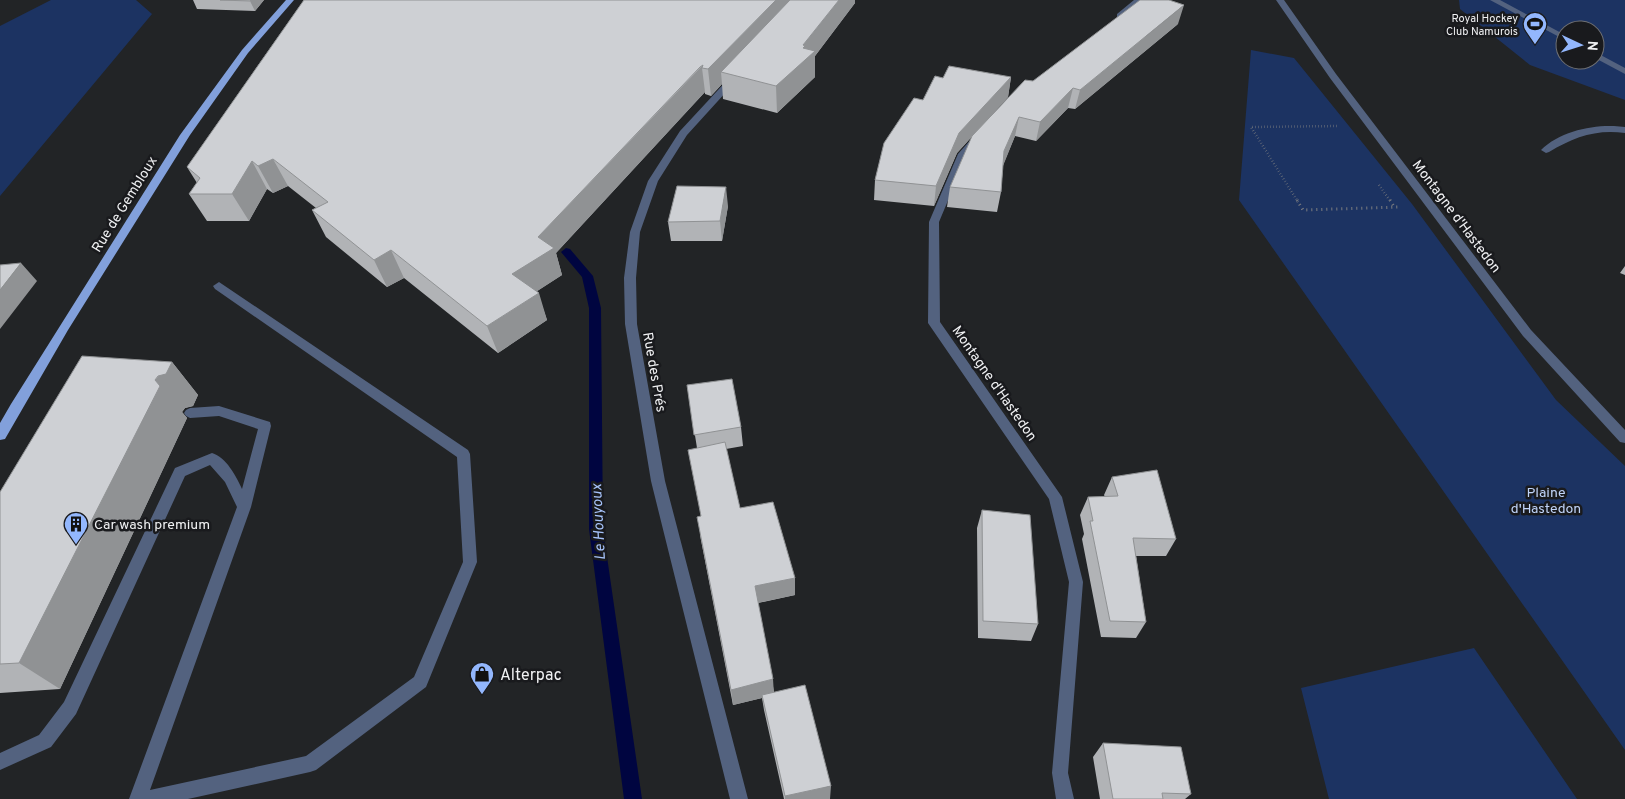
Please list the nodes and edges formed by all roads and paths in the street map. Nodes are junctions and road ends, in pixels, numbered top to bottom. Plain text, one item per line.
1 (290, 0) edge
2 (1139, 0) edge
3 (1280, 0) edge
4 (1494, 0) edge
5 (1109, 24) edge
6 (1555, 33) edge
7 (1605, 60) edge
8 (742, 70) edge
9 (1625, 71) edge
10 (1339, 126) dead end
11 (1625, 130) edge
12 (982, 133) edge
13 (1546, 150) dead end
14 (1378, 183) dead end
15 (1431, 207) junction
16 (1395, 208) junction
17 (219, 286) dead end
18 (190, 413) dead end
19 (0, 435) edge
20 (1625, 438) edge
21 (244, 507) junction
22 (0, 762) edge
23 (138, 799) edge
24 (148, 799) edge
25 (739, 799) edge
26 (1066, 799) edge

1 - 19 main road, Rue de Gembloux
2 - 5 street
3 - 15 street, Montagne d'Hastedon
4 - 6 street
7 - 9 street
8 - 25 street, Rue des Prés
10 - 16 path
11 - 13 street
12 - 26 street, Montagne d'Hastedon
14 - 16 path
15 - 16 path
15 - 20 street, Montagne d'Hastedon
17 - 24 street
18 - 21 street
21 - 22 street
21 - 23 street

